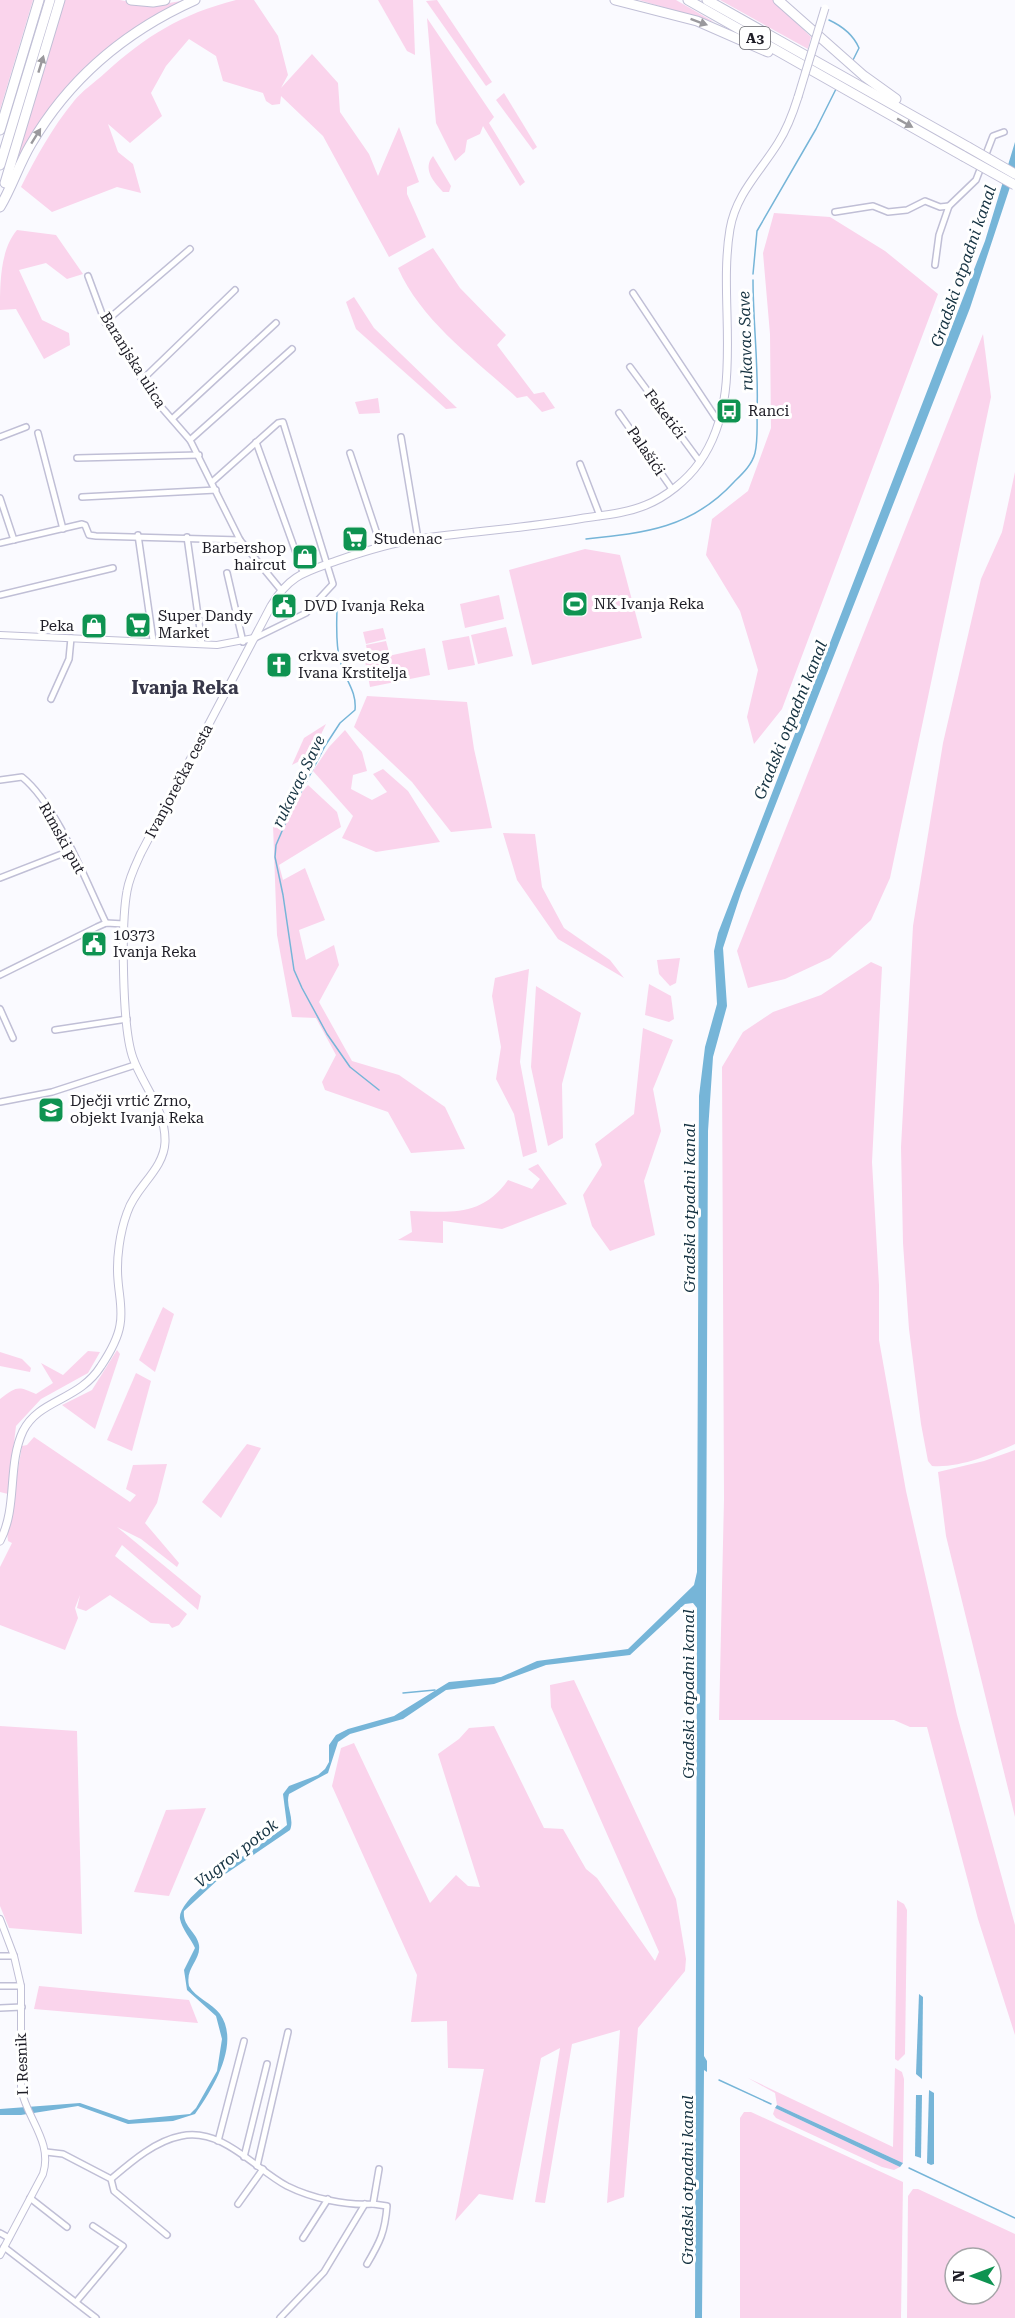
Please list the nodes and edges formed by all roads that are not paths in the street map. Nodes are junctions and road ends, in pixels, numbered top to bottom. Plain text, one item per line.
1 (39, 0) edge
2 (50, 0) edge
3 (60, 0) edge
4 (131, 0) edge
5 (165, 0) edge
6 (195, 0) edge
7 (615, 0) edge
8 (688, 0) edge
9 (707, 0) edge
10 (778, 0) edge
11 (827, 0) edge
12 (821, 78) junction
13 (861, 81) junction
14 (0, 130) edge
15 (1004, 132) dead end
16 (966, 151) junction
17 (0, 165) edge
18 (1015, 174) edge
19 (1015, 185) edge
20 (0, 200) edge
21 (949, 206) junction
22 (0, 207) edge
23 (835, 212) dead end
24 (190, 249) dead end
25 (935, 265) dead end
26 (88, 276) dead end
27 (235, 290) dead end
28 (633, 293) dead end
29 (105, 322) junction
30 (276, 323) dead end
31 (292, 349) dead end
32 (630, 367) dead end
33 (143, 379) junction
34 (619, 413) dead end
35 (172, 419) junction
36 (722, 420) junction
37 (26, 427) dead end
38 (38, 433) dead end
39 (0, 437) edge
40 (401, 437) dead end
41 (190, 440) junction
42 (256, 442) junction
43 (350, 453) dead end
44 (199, 455) junction
45 (77, 458) dead end
46 (700, 462) junction
47 (580, 464) dead end
48 (212, 482) junction
49 (672, 489) junction
50 (216, 490) junction
51 (82, 497) dead end
52 (0, 498) edge
53 (600, 516) junction
54 (63, 529) junction
55 (138, 535) junction
56 (187, 537) junction
57 (418, 539) junction
58 (14, 540) junction
59 (240, 540) junction
60 (0, 543) edge
61 (381, 546) junction
62 (327, 564) junction
63 (113, 568) dead end
64 (303, 572) junction
65 (227, 573) dead end
66 (280, 590) junction
67 (0, 595) edge
68 (0, 635) edge
69 (71, 638) junction
70 (254, 638) junction
71 (153, 640) junction
72 (243, 642) junction
73 (202, 644) junction
74 (51, 699) dead end
75 (0, 780) edge
76 (72, 850) junction
77 (0, 878) edge
78 (106, 923) junction
79 (124, 924) junction
80 (0, 975) edge
81 (0, 1009) edge
82 (127, 1019) junction
83 (55, 1030) dead end
84 (13, 1038) dead end
85 (135, 1065) junction
86 (0, 1102) edge
87 (0, 1541) edge
88 (0, 1920) edge
89 (0, 1956) edge
90 (14, 1956) junction
91 (0, 1986) edge
92 (21, 1986) junction
93 (21, 2007) junction
94 (0, 2008) edge
95 (288, 2032) dead end
96 (244, 2041) dead end
97 (267, 2064) dead end
98 (218, 2141) junction
99 (46, 2152) junction
100 (244, 2157) junction
101 (260, 2167) junction
102 (379, 2169) dead end
103 (111, 2179) junction
104 (30, 2198) junction
105 (328, 2199) junction
106 (238, 2204) dead end
107 (365, 2204) junction
108 (373, 2204) junction
109 (93, 2226) dead end
110 (67, 2227) dead end
111 (0, 2233) edge
112 (167, 2235) dead end
113 (9, 2238) junction
114 (303, 2238) dead end
115 (4, 2247) junction
116 (0, 2254) edge
117 (366, 2264) dead end
118 (76, 2302) junction
119 (96, 2318) edge
120 (280, 2318) edge

1 - 14 highway
2 - 17 highway
20 -> 3 highway
4 - 5 highway
22 -> 6 highway
7 -> 12 highway
8 - 12 highway, A3
9 - 13 highway, A3
10 - 13 highway
11 - 36 main road, Ivanjorečka cesta, bridge
12 -> 16 highway, A3
13 - 16 highway, A3
15 - 21 street
16 - 18 highway, A3, bridge
16 - 19 highway, A3, bridge
21 - 23 street
21 - 25 street
24 - 29 street
26 - 29 street, Baranjska ulica
27 - 33 street
28 - 36 street
29 - 33 street, Baranjska ulica
30 - 35 street
31 - 41 street
32 - 46 street, Feketići
33 - 35 street, Baranjska ulica
34 - 49 street, Palašići
35 - 41 street, Baranjska ulica
36 - 46 main road, Ivanjorečka cesta
37 - 39 street
38 - 54 street
40 - 57 street
41 - 44 street, Baranjska ulica
42 - 48 street
42 - 62 street
42 - 64 street
43 - 61 street
44 - 45 street
44 - 48 street, Baranjska ulica
46 - 49 main road, Ivanjorečka cesta
47 - 53 street
48 - 50 street, Baranjska ulica
49 - 53 main road, Ivanjorečka cesta
50 - 51 street
50 - 59 street, Baranjska ulica
52 - 58 street
53 - 57 main road, Ivanjorečka cesta
54 - 55 street
54 - 58 street
55 - 56 street
55 - 71 street
56 - 59 street
56 - 73 street
57 - 61 main road, Ivanjorečka cesta
58 - 60 street
59 - 66 street, Baranjska ulica
61 - 62 main road, Ivanjorečka cesta
62 - 64 main road, Ivanjorečka cesta
62 - 70 street
63 - 67 street
64 - 66 main road, Ivanjorečka cesta
65 - 72 street
66 - 70 main road, Ivanjorečka cesta
68 - 69 street
69 - 71 street
69 - 74 street
70 - 72 street
70 - 79 main road, Ivanjorečka cesta
71 - 73 street
72 - 73 street
75 - 76 street, Rimski put
76 - 77 street
76 - 78 street, Rimski put
78 - 79 street
78 - 80 street
79 - 82 main road, Ivanjorečka cesta
81 - 84 street
82 - 83 street
82 - 85 main road, Ivanjorečka cesta
85 - 86 street
85 - 87 main road, Ivanjorečka cesta
88 - 90 street, I. Resnik
89 - 90 street
90 - 92 street, I. Resnik
91 - 92 street
92 - 93 street, I. Resnik
93 - 94 street
93 - 99 street, I. Resnik
95 - 101 street
96 - 98 street
97 - 100 street
98 - 100 street
98 - 103 street
99 - 103 street
99 - 104 street
100 - 101 street
101 - 105 street
101 - 106 street
102 - 108 street
103 - 112 street
104 - 110 street
104 - 113 street
105 - 107 street
105 - 114 street
107 - 108 street
107 - 120 street
108 - 117 street
109 - 118 street
111 - 113 street
113 - 115 street
115 - 116 street
115 - 118 street
118 - 119 street

